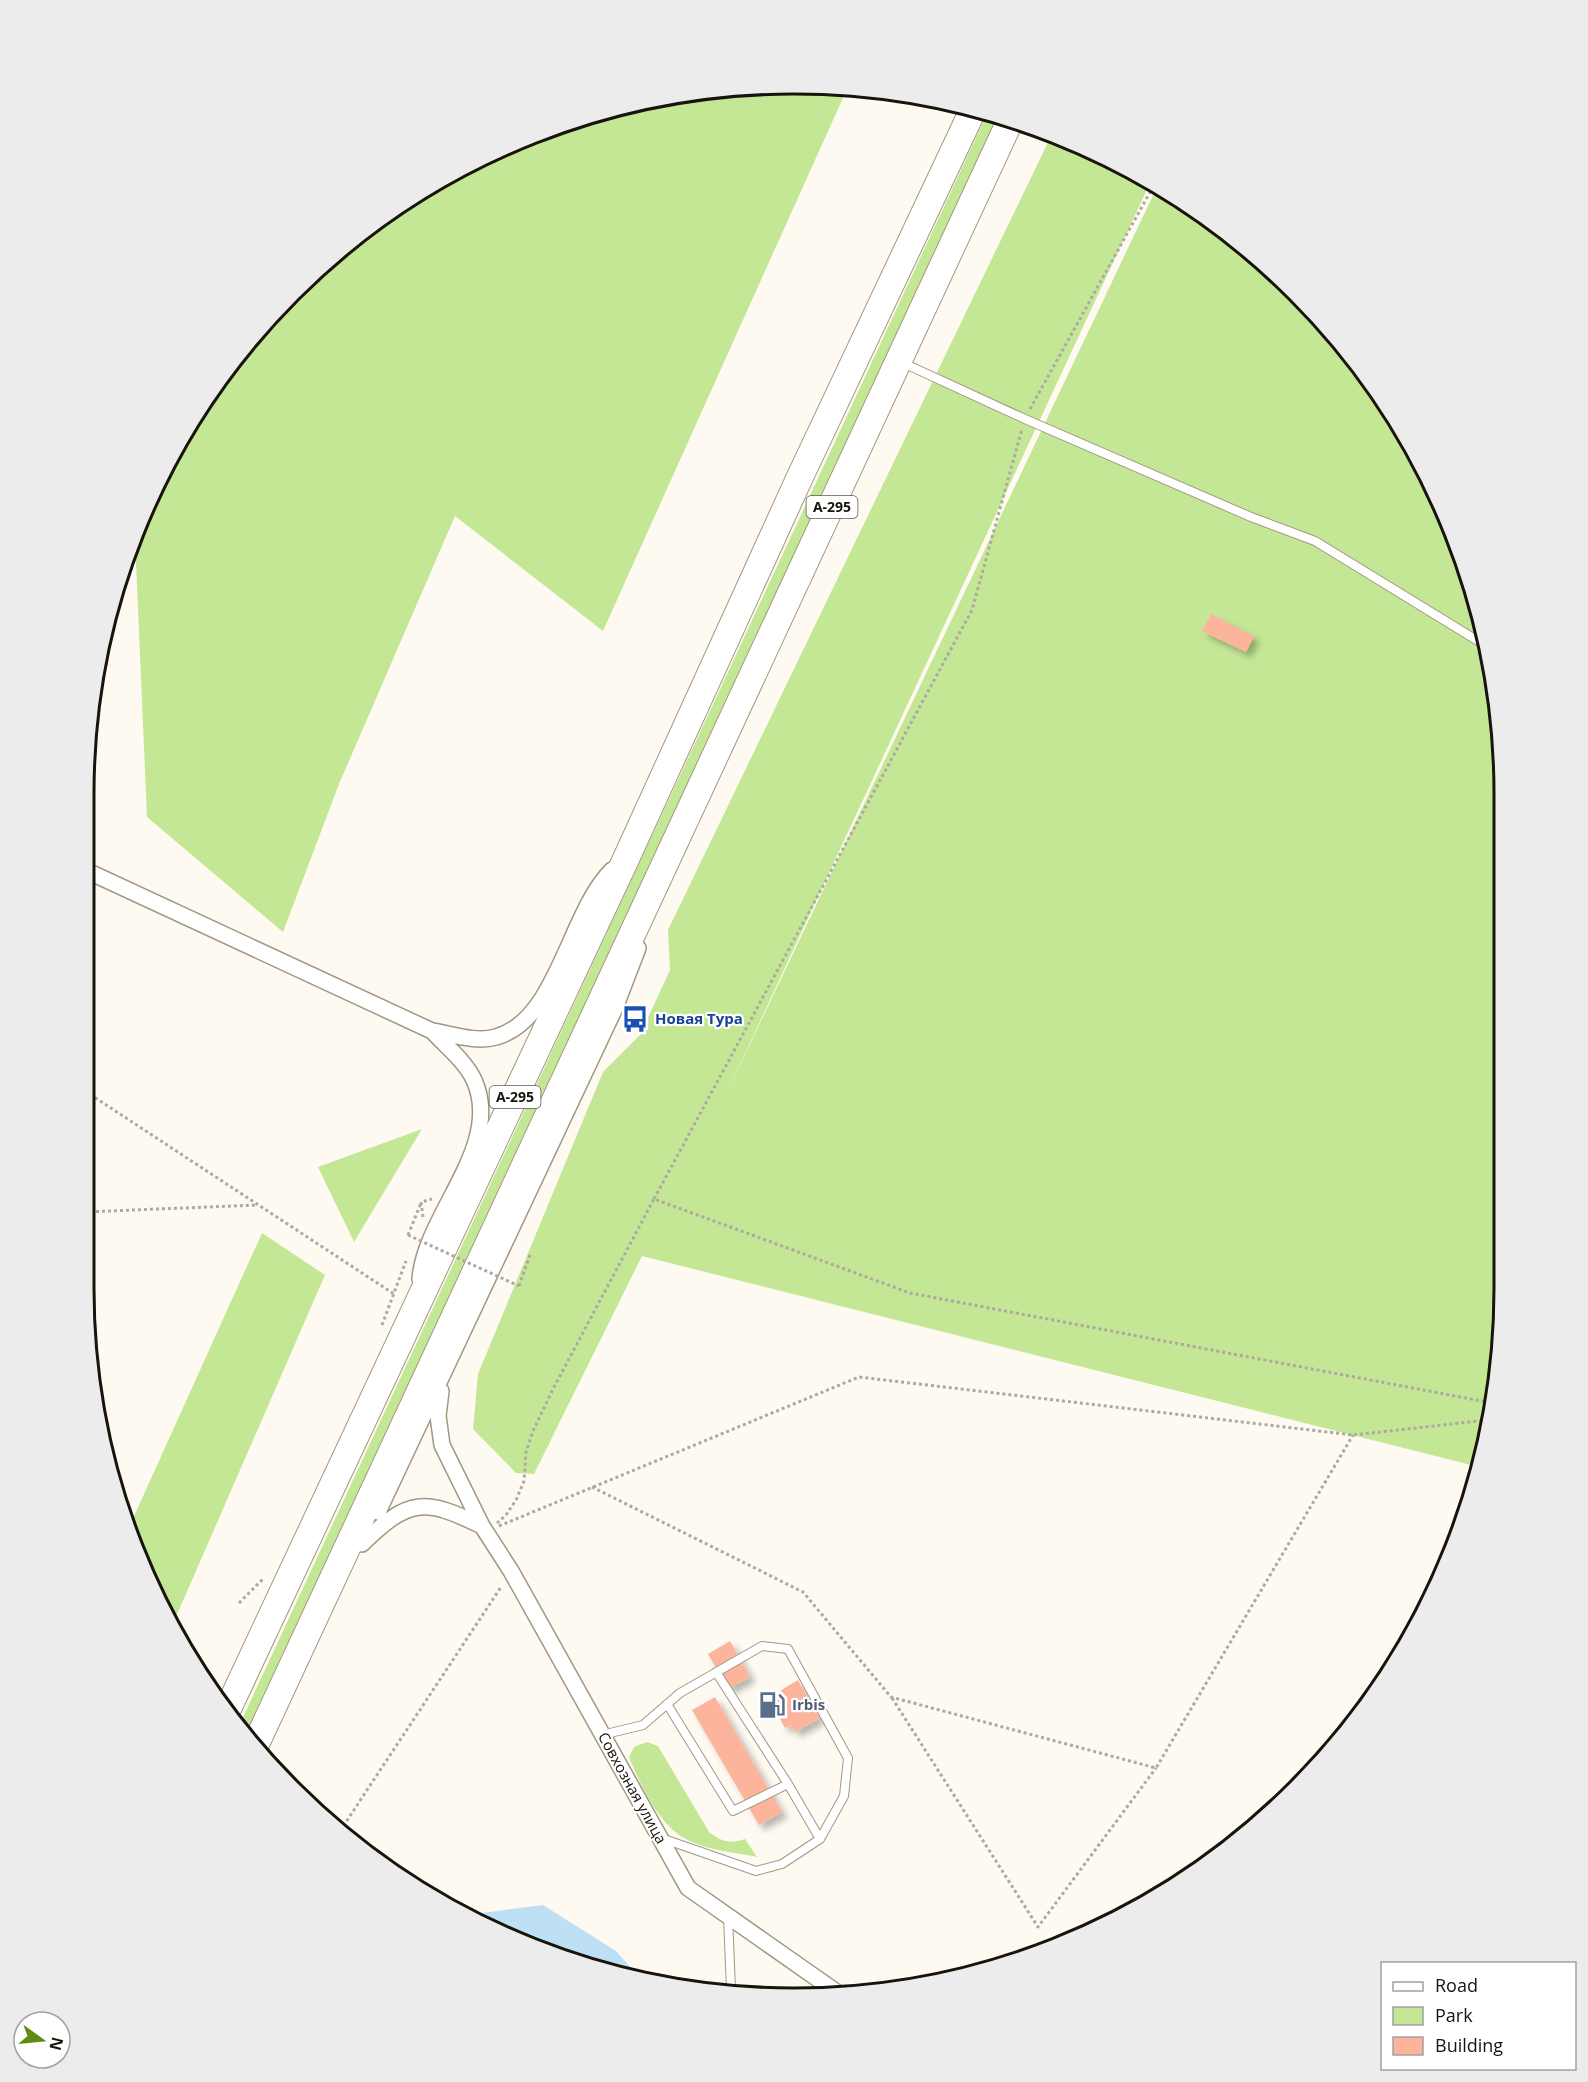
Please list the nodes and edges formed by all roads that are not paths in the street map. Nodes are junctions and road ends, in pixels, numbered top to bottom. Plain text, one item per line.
1 (970, 117) edge
2 (1007, 128) edge
3 (900, 361) junction
4 (1476, 640) edge
5 (625, 861) junction
6 (94, 874) edge
7 (653, 893) junction
8 (432, 1031) junction
9 (418, 1303) junction
10 (442, 1377) junction
11 (484, 1529) junction
12 (362, 1544) junction
13 (293, 1660) junction
14 (716, 1672) junction
15 (231, 1703) edge
16 (667, 1704) junction
17 (602, 1735) junction
18 (259, 1738) edge
19 (788, 1784) junction
20 (660, 1837) junction
21 (820, 1839) junction
22 (728, 1917) junction
23 (731, 1984) edge
24 (828, 1987) edge

1 - 5 highway, А-295
2 - 3 highway, А-295
3 - 4 lane
3 - 7 highway, А-295
5 - 8 street
5 - 9 highway, А-295
6 - 8 street
7 - 10 street, А-295
7 - 13 highway, А-295
8 - 9 street
9 - 15 highway, А-295
10 - 11 street, Совхозная улица
10 - 12 street, А-295
11 - 12 street
11 - 17 street, Совхозная улица
12 - 13 street, А-295
13 - 18 highway, А-295
14 - 16 lane
14 - 19 lane
14 - 21 lane
16 - 17 lane
16 - 19 lane
17 - 20 street, Совхозная улица
19 - 21 lane
20 - 21 lane
20 - 22 street, Совхозная улица
22 - 23 lane
22 - 24 street, Совхозная улица

